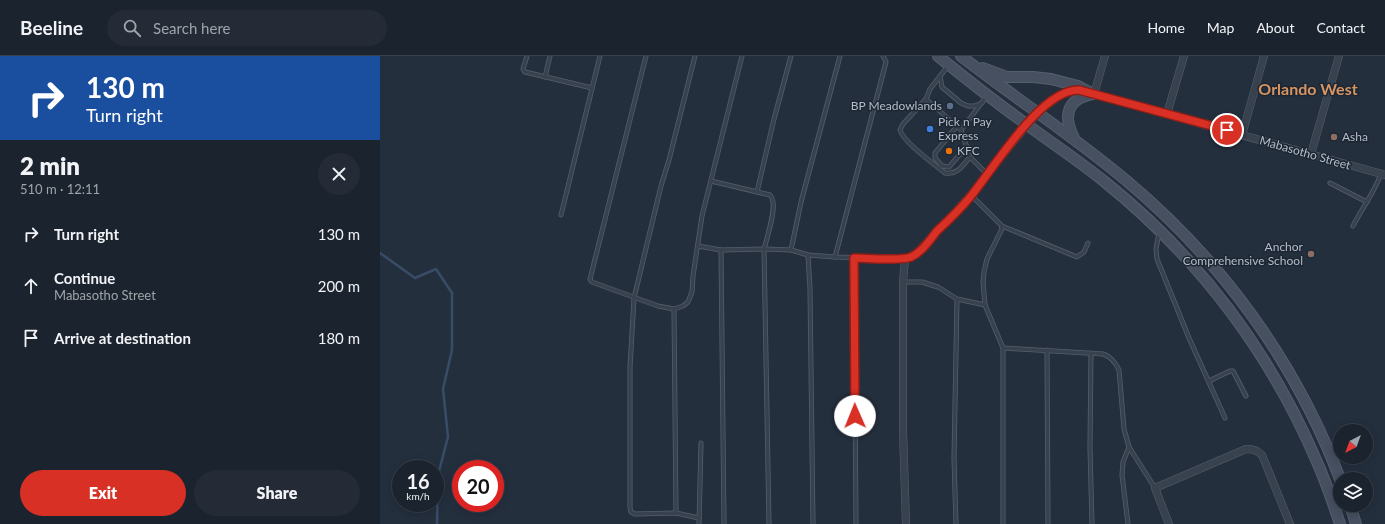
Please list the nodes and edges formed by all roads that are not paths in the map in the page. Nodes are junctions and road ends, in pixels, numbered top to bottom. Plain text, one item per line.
1 (527, 56) edge
2 (550, 56) edge
3 (600, 56) edge
4 (646, 56) edge
5 (695, 56) edge
6 (742, 56) edge
7 (791, 56) edge
8 (840, 56) edge
9 (884, 56) edge
10 (938, 56) edge
11 (1105, 56) edge
12 (1184, 56) edge
13 (1264, 56) edge
14 (1339, 56) edge
15 (965, 59) edge
16 (949, 65) junction
17 (940, 76) junction
18 (545, 77) junction
19 (592, 88) junction
20 (1093, 93) junction
21 (926, 99) junction
22 (984, 100) junction
23 (1037, 113) junction
24 (1167, 114) junction
25 (1026, 125) junction
26 (957, 126) junction
27 (961, 130) junction
28 (1242, 135) junction
29 (1075, 141) junction
30 (967, 146) junction
31 (1310, 154) junction
32 (970, 157) junction
33 (987, 174) junction
34 (1383, 175) edge
35 (711, 181) junction
36 (1330, 182) dead end
37 (757, 192) junction
38 (971, 196) junction
39 (1367, 202) junction
40 (560, 215) dead end
41 (1002, 226) junction
42 (1353, 226) dead end
43 (1159, 231) junction
44 (1088, 243) dead end
45 (698, 246) junction
46 (764, 249) junction
47 (721, 250) junction
48 (791, 250) junction
49 (808, 255) junction
50 (835, 257) junction
51 (854, 258) junction
52 (905, 259) junction
53 (903, 282) junction
54 (634, 298) junction
55 (956, 298) junction
56 (984, 305) junction
57 (674, 309) junction
58 (1003, 348) junction
59 (1047, 350) junction
60 (1091, 353) junction
61 (1208, 381) junction
62 (1246, 396) dead end
63 (1225, 418) dead end
64 (701, 444) dead end
65 (1129, 446) junction
66 (1337, 472) edge
67 (1155, 488) junction
68 (1352, 512) edge
69 (676, 513) junction
70 (699, 518) junction
71 (699, 524) edge
72 (724, 524) edge
73 (769, 524) edge
74 (813, 524) edge
75 (856, 524) edge
76 (906, 524) edge
77 (956, 524) edge
78 (1003, 524) edge
79 (1048, 524) edge
80 (1092, 524) edge
81 (1128, 524) edge
82 (1169, 524) edge
83 (1290, 524) edge
84 (1340, 524) edge
85 (1356, 524) edge

1 - 18 lane
2 - 18 lane
3 - 19 lane
4 - 54 lane
5 - 54 lane
6 - 35 lane
7 - 37 lane
8 - 48 lane
9 - 50 lane
10 - 16 main road
11 - 20 street
12 - 24 street
13 - 28 street
14 - 31 street
15 - 20 main road
15 - 23 main road
16 - 17 lane
16 - 22 main road
17 - 21 lane
17 - 22 lane
18 - 19 lane
19 - 40 lane
20 - 23 street, Mabasotho Street
20 - 24 street, Mabasotho Street
20 - 29 main road
21 - 26 lane
21 - 32 lane
22 - 25 main road
22 - 27 lane
23 - 25 street, Mabasotho Street
23 - 29 main road
24 - 28 street, Mabasotho Street
25 - 33 street, Mabasotho Street
25 - 43 main road
26 - 27 lane
26 - 30 lane
27 - 30 lane
28 - 31 street, Mabasotho Street
29 - 66 main road
30 - 32 lane
31 - 34 street, Mabasotho Street
32 - 33 lane
33 - 38 street, Mabasotho Street
34 - 39 lane
35 - 37 lane
35 - 45 lane
36 - 39 lane
37 - 46 lane
38 - 41 lane
38 - 52 street, Mabasotho Street
39 - 42 lane
41 - 44 lane
41 - 56 lane
43 - 61 lane
43 - 84 main road
45 - 47 lane
45 - 57 lane
46 - 47 lane
46 - 48 lane
46 - 73 lane
47 - 72 lane
48 - 49 lane
49 - 50 lane
49 - 74 lane
50 - 51 lane
51 - 52 lane
51 - 75 lane
52 - 53 street
53 - 55 lane
53 - 76 street
54 - 57 lane
54 - 69 lane
55 - 56 lane
55 - 77 lane
56 - 58 lane
57 - 69 lane
58 - 59 lane
58 - 78 lane
59 - 60 lane
59 - 79 lane
60 - 65 lane
60 - 80 lane
61 - 62 lane
61 - 63 lane
64 - 70 lane
65 - 67 lane
65 - 81 lane
67 - 82 street
67 - 83 street
68 - 85 main road
69 - 70 lane
70 - 71 lane

